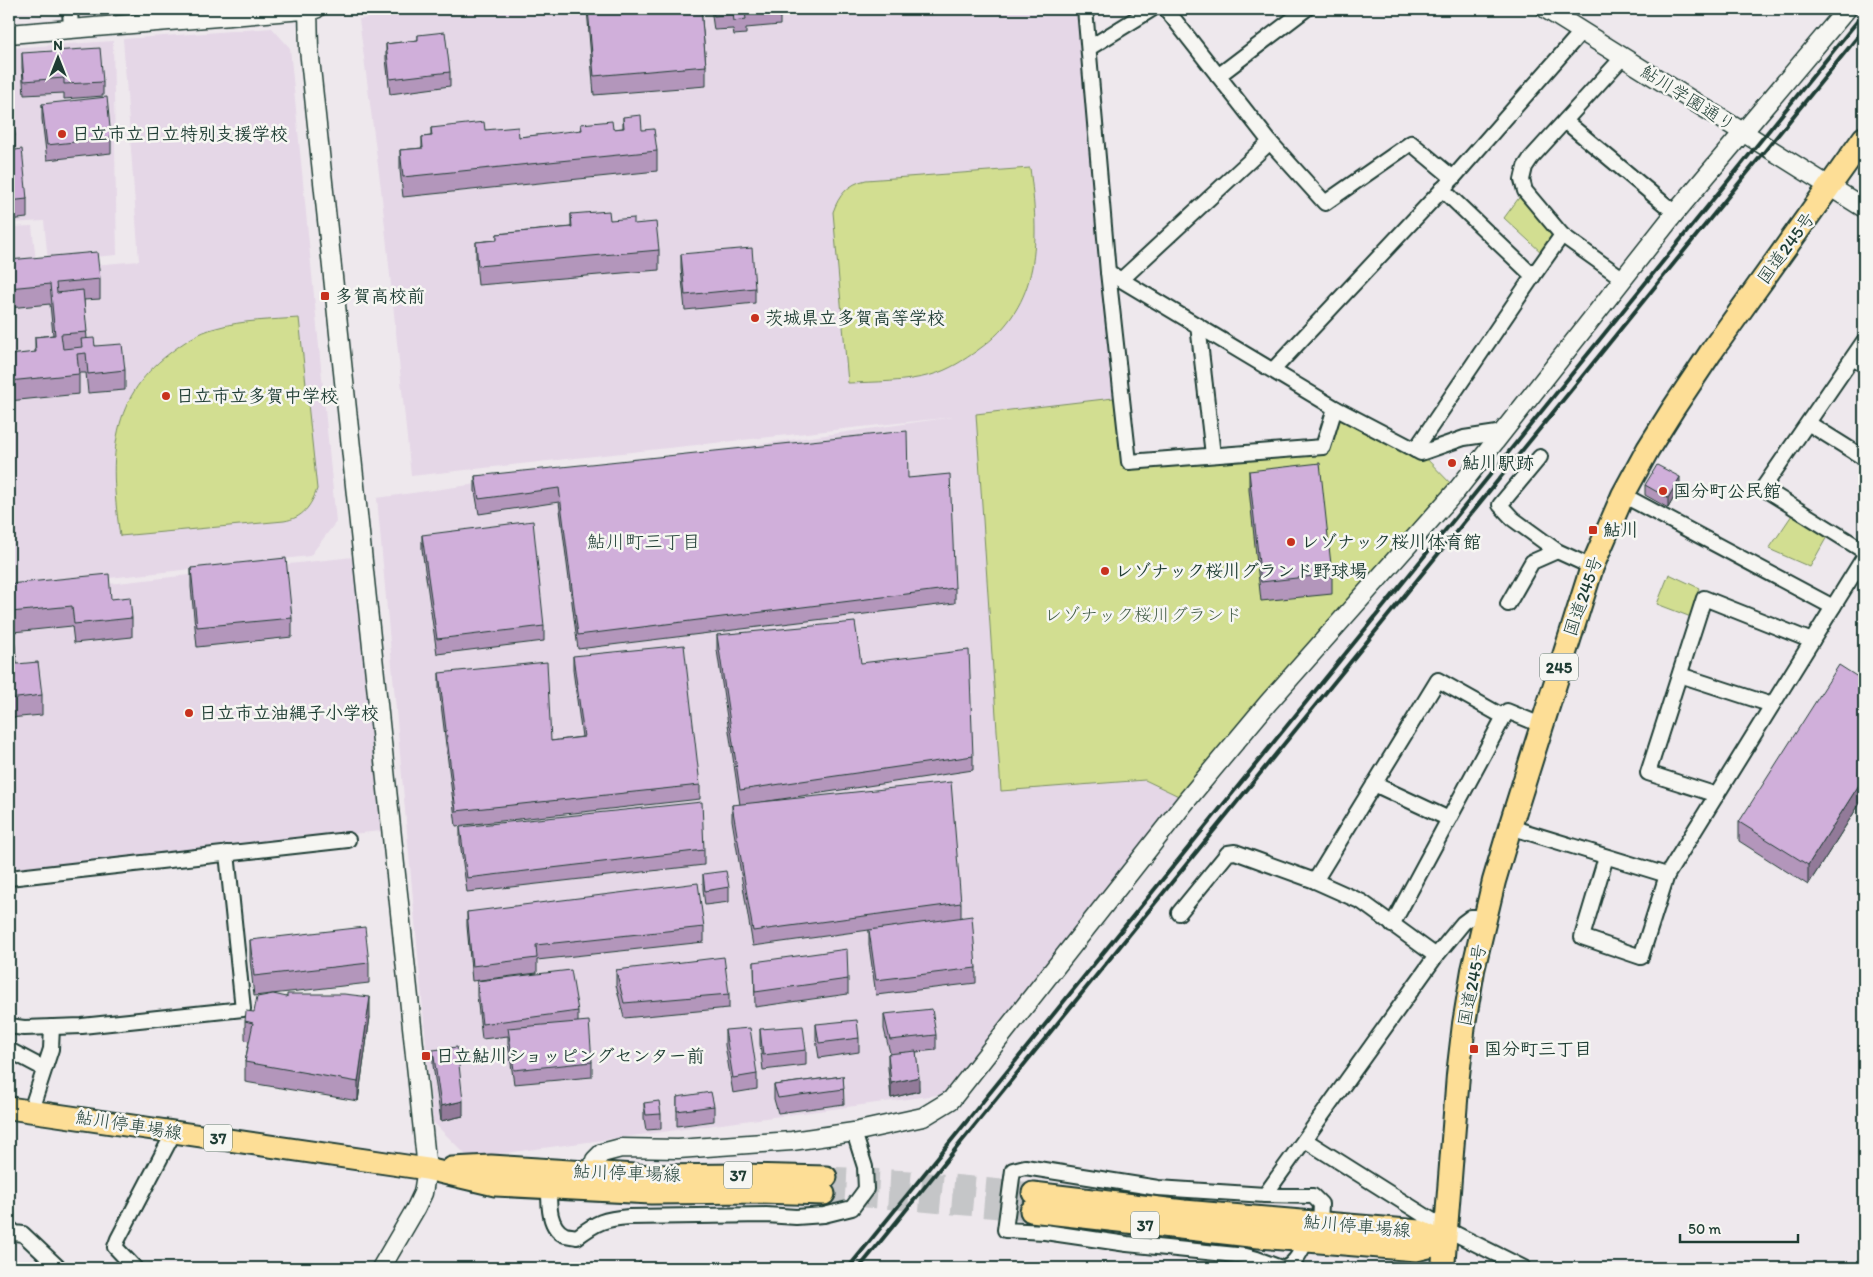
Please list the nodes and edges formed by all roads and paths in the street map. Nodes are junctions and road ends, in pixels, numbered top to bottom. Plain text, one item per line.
1 (70, 9) edge
2 (310, 9) edge
3 (1085, 9) edge
4 (1152, 9) edge
5 (1166, 9) edge
6 (1306, 9) edge
7 (1546, 9) edge
8 (1847, 9) edge
9 (71, 29) junction
10 (1582, 32) junction
11 (9, 34) edge
12 (1089, 48) junction
13 (1623, 57) junction
14 (1218, 76) junction
15 (1565, 121) junction
16 (1744, 132) junction
17 (1864, 138) edge
18 (1270, 142) junction
19 (1453, 178) junction
20 (1830, 187) junction
21 (1442, 189) junction
22 (1864, 208) edge
23 (1675, 212) junction
24 (1562, 235) junction
25 (1108, 272) junction
26 (1534, 276) junction
27 (1622, 278) junction
28 (1122, 280) junction
29 (1198, 325) junction
30 (1864, 341) edge
31 (1859, 361) edge
32 (1273, 370) junction
33 (1335, 408) junction
34 (1808, 423) junction
35 (1504, 432) junction
36 (1415, 450) junction
37 (1213, 455) junction
38 (1540, 457) dead end
39 (1864, 458) edge
40 (1623, 495) junction
41 (1556, 551) junction
42 (1864, 551) edge
43 (1864, 557) edge
44 (1592, 567) junction
45 (1508, 604) dead end
46 (1833, 608) junction
47 (1812, 641) junction
48 (1680, 675) junction
49 (1772, 705) junction
50 (1504, 717) junction
51 (1541, 725) junction
52 (1374, 784) junction
53 (1717, 794) junction
54 (1449, 820) junction
55 (1510, 827) junction
56 (348, 840) dead end
57 (227, 853) junction
58 (1606, 857) junction
59 (1667, 875) junction
60 (9, 878) edge
61 (1315, 881) junction
62 (1179, 913) dead end
63 (1485, 917) junction
64 (1392, 925) junction
65 (1436, 956) junction
66 (9, 1026) edge
67 (52, 1027) junction
68 (9, 1050) edge
69 (43, 1068) junction
70 (15, 1110) edge
71 (174, 1132) junction
72 (854, 1132) junction
73 (1305, 1140) junction
74 (427, 1169) junction
75 (592, 1172) junction
76 (549, 1188) junction
77 (1266, 1195) junction
78 (1320, 1223) junction
79 (9, 1228) edge
80 (1445, 1236) junction
81 (1306, 1241) junction
82 (59, 1268) edge
83 (135, 1268) edge
84 (381, 1268) edge
85 (1281, 1268) edge
86 (1285, 1268) edge
87 (1443, 1268) edge
88 (1524, 1268) edge

1 - 9 street
2 - 9 street
2 - 74 street
3 - 12 street
4 - 12 street
5 - 14 street
6 - 14 street
7 - 10 street, 鮎川学園通り
8 - 16 street
9 - 11 street
10 - 13 street, 鮎川学園通り
10 - 19 street
12 - 25 street
13 - 15 street
13 - 16 street, 鮎川学園通り
14 - 18 street
15 - 23 street
15 - 24 street
16 - 20 street, 鮎川学園通り
16 - 23 street
17 - 20 highway, 国道245号 / 245
18 - 19 street
18 - 28 street
19 - 21 street
20 - 22 street, 鮎川学園通り
20 - 40 highway, 国道245号 / 245
21 - 26 street
21 - 32 street
23 - 27 street
24 - 26 street
24 - 27 street
25 - 28 street
25 - 37 street
26 - 36 street
27 - 35 street
28 - 29 street
29 - 32 street
29 - 37 street
30 - 31 street
31 - 34 street
32 - 33 street
33 - 36 street
33 - 37 street
34 - 39 street
34 - 42 street
35 - 36 street
35 - 72 street
38 - 41 street
40 - 44 highway, 国道245号 / 245
40 - 46 street
41 - 44 street
41 - 45 street
43 - 46 street
44 - 51 highway, 国道245号 / 245
46 - 47 street
47 - 48 street
47 - 49 street
48 - 49 street
48 - 53 street
49 - 53 street
50 - 51 street
50 - 52 street
50 - 54 street
51 - 55 highway, 国道245号 / 245
52 - 54 street
52 - 61 street
53 - 59 street
54 - 64 street
55 - 58 street
55 - 63 highway, 国道245号 / 245
56 - 57 street
57 - 60 street
57 - 67 street
58 - 59 street
58 - 59 street
61 - 62 street
61 - 64 street
63 - 65 street
63 - 80 highway, 国道245号 / 245
64 - 65 street
65 - 73 street
66 - 67 street
67 - 69 street
68 - 69 street
69 - 70 street
70 - 71 main road, 鮎川停車場線 / 37
71 - 74 main road, 鮎川停車場線 / 37
71 - 83 street
72 - 75 street
72 - 76 street
73 - 77 street
73 - 80 street
74 - 75 main road, 鮎川停車場線 / 37
74 - 76 main road, 鮎川停車場線 / 37
74 - 84 street
75 - 76 main road, 鮎川停車場線 / 37
77 - 78 street
77 - 85 street
78 - 80 main road, 鮎川停車場線 / 37
78 - 81 main road, 鮎川停車場線 / 37
79 - 82 street
80 - 81 main road, 鮎川停車場線 / 37
80 - 87 highway, 国道245号 / 245
80 - 88 street
81 - 86 street

